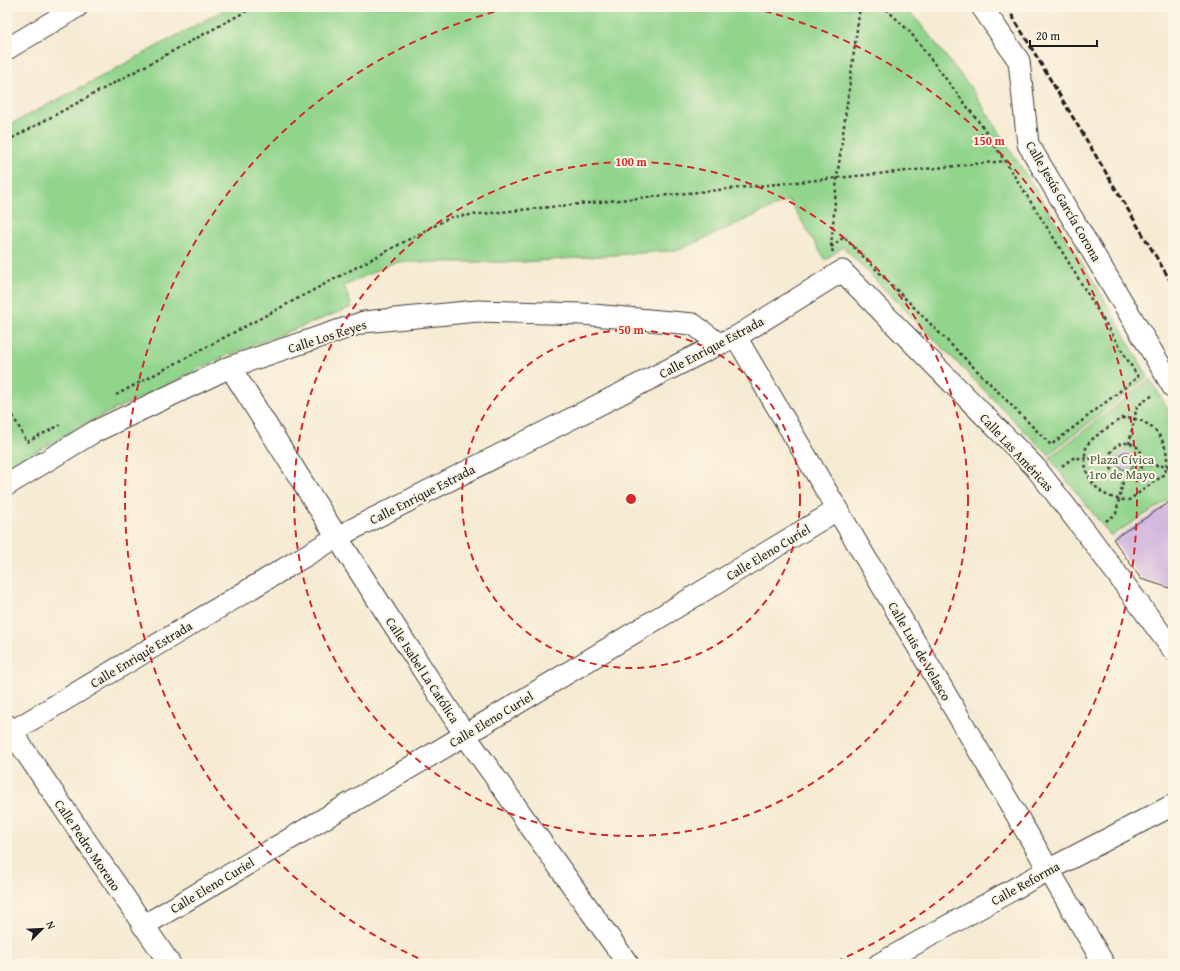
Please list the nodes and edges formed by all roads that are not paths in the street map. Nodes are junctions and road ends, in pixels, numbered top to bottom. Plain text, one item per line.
1 (77, 7) edge
2 (982, 7) edge
3 (7, 49) edge
4 (842, 271) joint
5 (727, 340) junction
6 (230, 368) junction
7 (1172, 385) edge
8 (7, 484) edge
9 (837, 510) junction
10 (337, 537) junction
11 (1173, 650) edge
12 (9, 729) edge
13 (465, 735) junction
14 (1173, 805) edge
15 (1048, 870) junction
16 (143, 926) junction
17 (170, 964) edge
18 (628, 964) edge
19 (879, 964) edge
20 (1104, 964) edge

1 - 3 street
2 - 7 street, Calle Jesús García Corona
4 - 5 street, Calle Enrique Estrada
4 - 11 street, Calle Las Américas
5 - 6 street, Calle Los Reyes
5 - 9 street, Calle Luis de Velasco
5 - 10 street, Calle Enrique Estrada
6 - 8 street, Calle Los Reyes
6 - 10 street, Calle Isabel La Católica
9 - 13 street, Calle Eleno Curiel
9 - 15 street, Calle Luis de Velasco
10 - 12 street, Calle Enrique Estrada
10 - 13 street, Calle Isabel La Católica
12 - 16 street, Calle Pedro Moreno
13 - 16 street, Calle Eleno Curiel
13 - 18 street, Calle Isabel La Católica
14 - 15 street, Calle Reforma
15 - 19 street, Calle Reforma
15 - 20 street, Calle Luis de Velasco
16 - 17 street, Calle Pedro Moreno

